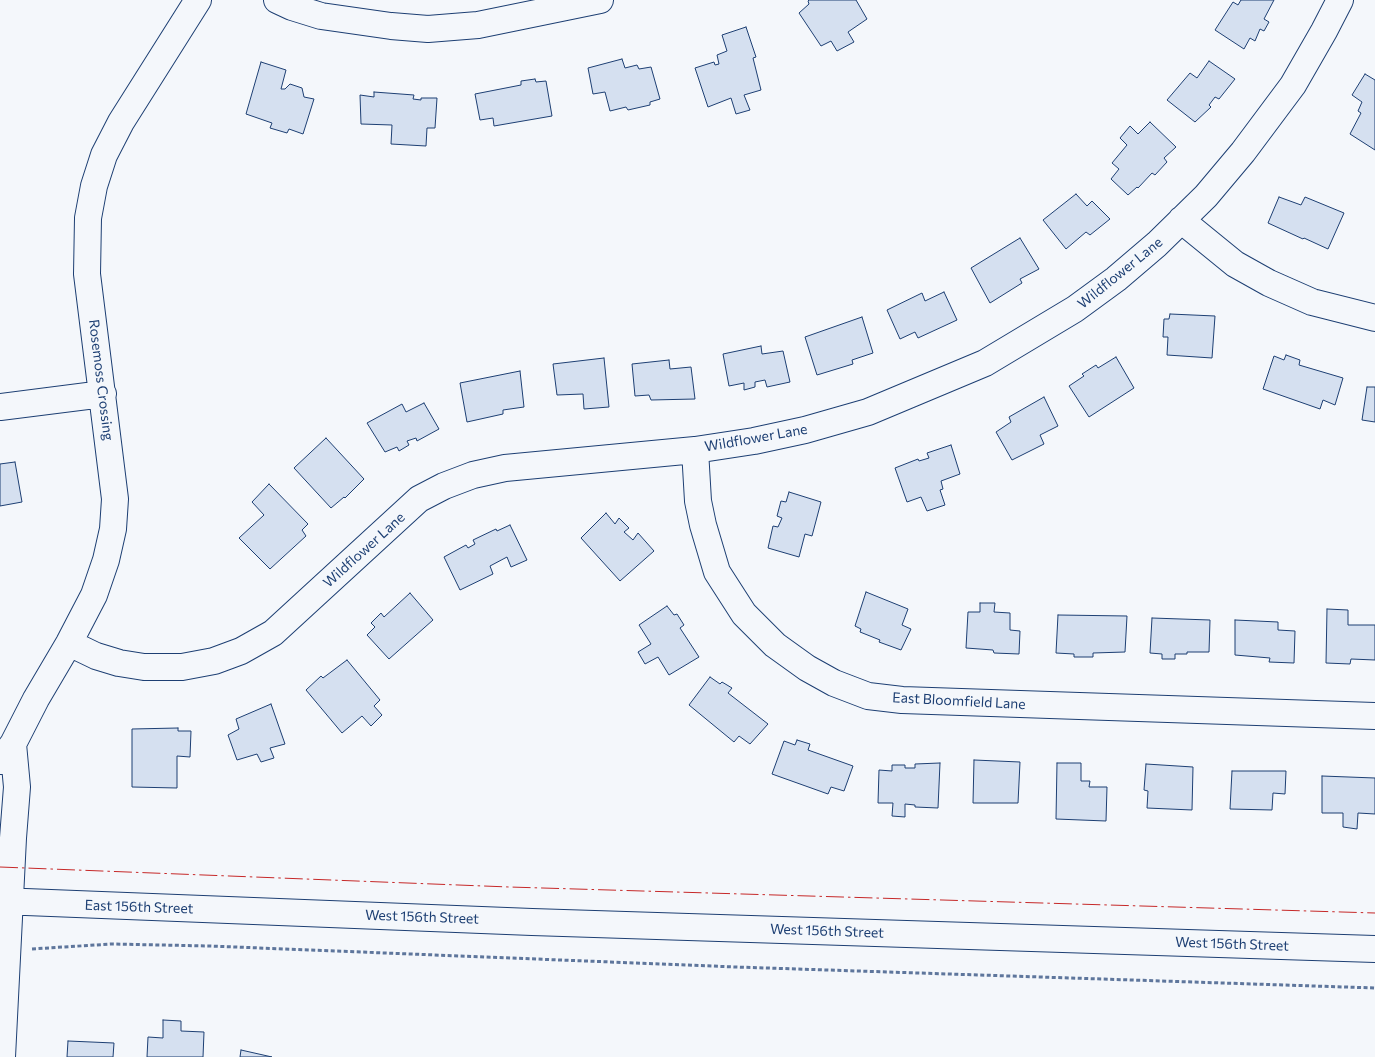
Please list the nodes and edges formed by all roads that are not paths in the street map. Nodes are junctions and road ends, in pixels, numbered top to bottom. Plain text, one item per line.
1 (198, 0) edge
2 (277, 0) edge
3 (600, 0) edge
4 (1340, 0) edge
5 (1182, 220) junction
6 (1375, 318) edge
7 (103, 394) junction
8 (0, 407) edge
9 (695, 450) junction
10 (69, 643) junction
11 (1375, 716) edge
12 (7, 753) edge
13 (5, 902) edge
14 (279, 912) joint
15 (1375, 949) edge
16 (2, 1057) edge

1 - 7 street, Rosemoss Crossing
2 - 3 street
4 - 5 street, Wildflower Lane
5 - 6 street
5 - 9 street, Wildflower Lane
7 - 8 street
7 - 10 street, Rosemoss Crossing
9 - 10 street, Wildflower Lane
9 - 11 street, East Bloomfield Lane
10 - 12 street, Rosemoss Crossing
12 - 13 street
13 - 14 street, East 156th Street
13 - 16 street
14 - 15 street, West 156th Street

